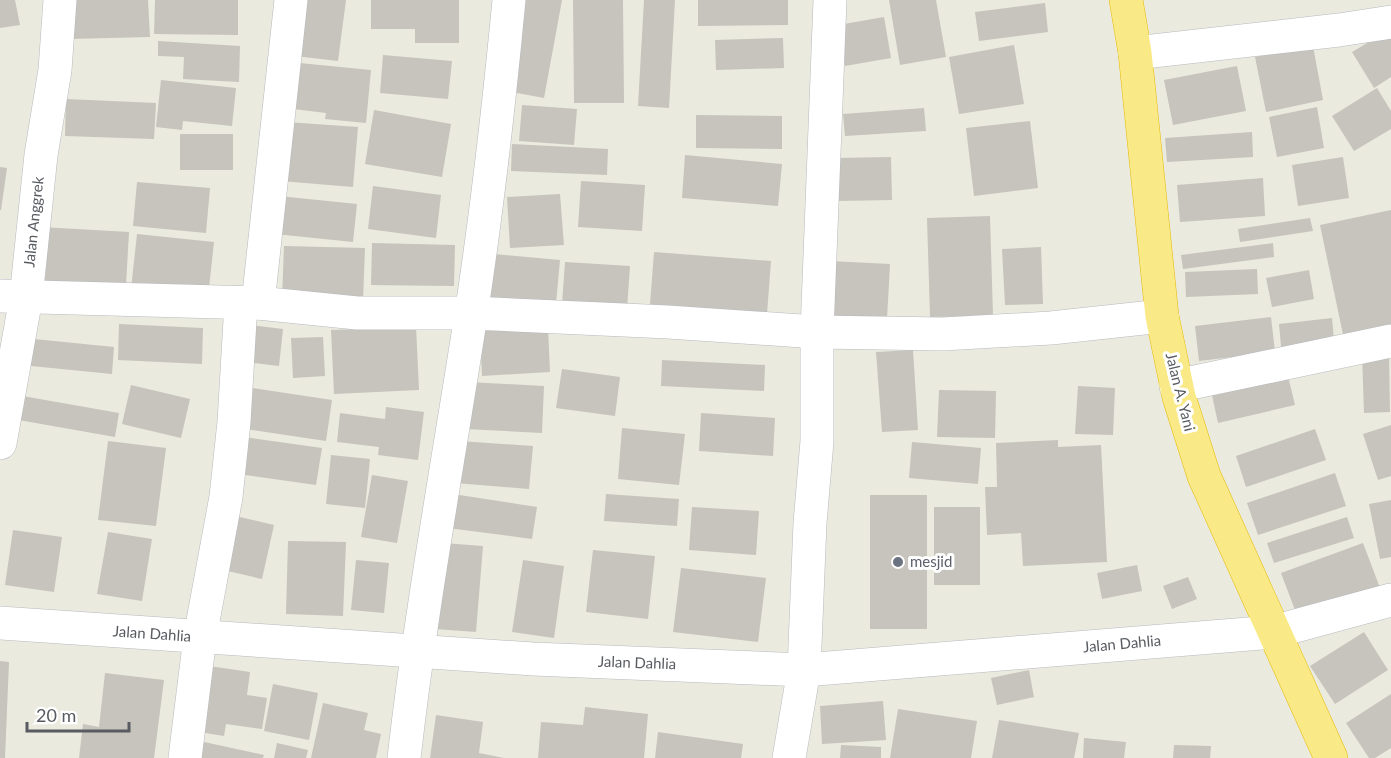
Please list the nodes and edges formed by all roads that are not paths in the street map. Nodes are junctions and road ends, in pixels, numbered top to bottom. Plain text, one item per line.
1 (60, 0) edge
2 (291, 0) edge
3 (509, 0) edge
4 (830, 0) edge
5 (1126, 0) edge
6 (1391, 22) edge
7 (1135, 53) junction
8 (13, 297) edge
9 (250, 303) junction
10 (471, 313) junction
11 (1162, 316) junction
12 (817, 332) junction
13 (1391, 341) edge
14 (1176, 386) junction
15 (0, 443) edge
16 (1391, 600) edge
17 (0, 623) edge
18 (1273, 632) junction
19 (200, 637) junction
20 (417, 651) junction
21 (804, 669) junction
22 (185, 758) edge
23 (404, 758) edge
24 (789, 758) edge
25 (1331, 758) edge

1 - 8 street, Jalan Anggrek
2 - 9 street
3 - 10 street
4 - 12 street
5 - 7 highway, Jalan A. Yani
6 - 7 street
7 - 11 highway, Jalan A. Yani
8 - 9 street
8 - 15 street, Jalan Anggrek
9 - 10 street
9 - 19 street
10 - 12 street
10 - 20 street
11 - 12 street
11 - 14 highway, Jalan A. Yani
12 - 21 street
13 - 14 street
14 - 18 highway, Jalan A. Yani
16 - 18 street, Jalan Dahlia
17 - 19 street, Jalan Dahlia
18 - 21 street, Jalan Dahlia
18 - 25 highway, Jalan A. Yani
19 - 20 street, Jalan Dahlia
19 - 22 street
20 - 21 street, Jalan Dahlia
20 - 23 street
21 - 24 street

